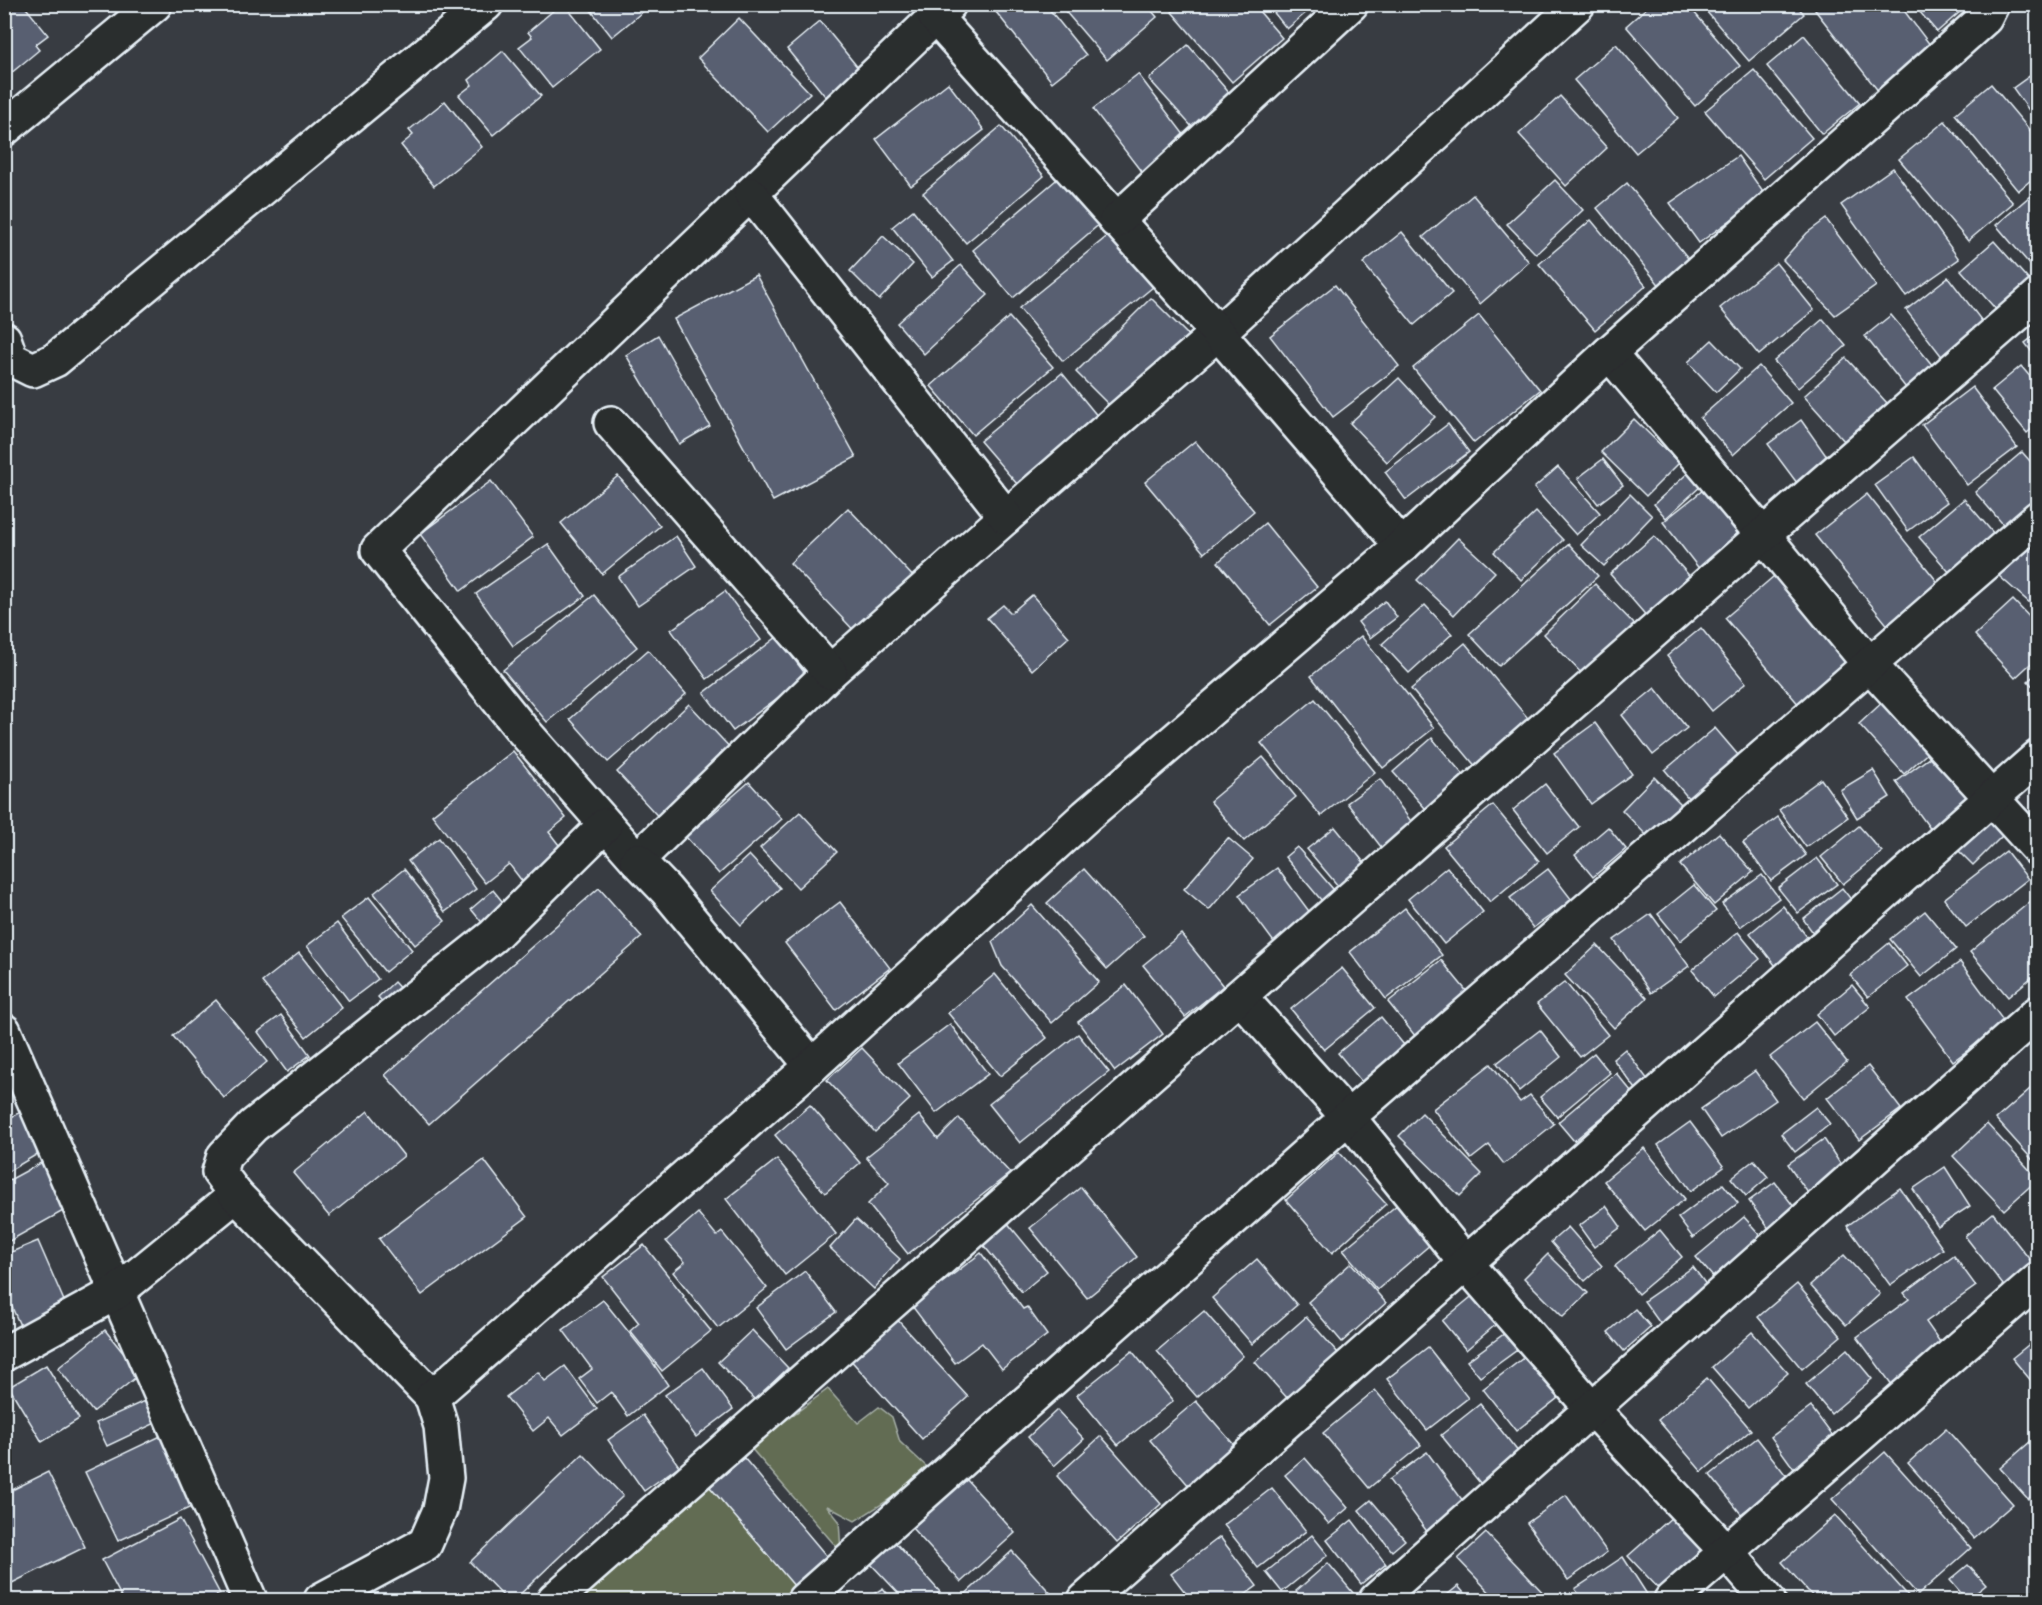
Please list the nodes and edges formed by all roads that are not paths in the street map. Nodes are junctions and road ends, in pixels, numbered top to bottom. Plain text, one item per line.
1 (155, 4) edge
2 (486, 4) edge
3 (1351, 4) edge
4 (1578, 4) edge
5 (1992, 4) edge
6 (942, 11) edge
7 (4, 129) edge
8 (751, 194) junction
9 (1116, 221) junction
10 (2037, 296) edge
11 (1218, 333) junction
12 (4, 339) edge
13 (1609, 353) junction
14 (610, 423) dead end
15 (1006, 517) junction
16 (2037, 518) edge
17 (1763, 535) junction
18 (1402, 546) junction
19 (1870, 665) junction
20 (830, 672) junction
21 (2037, 757) edge
22 (1992, 797) junction
23 (605, 825) junction
24 (2037, 849) edge
25 (637, 860) junction
26 (1240, 996) junction
27 (2037, 1013) edge
28 (4, 1031) edge
29 (812, 1066) junction
30 (1348, 1117) junction
31 (236, 1195) junction
32 (1465, 1262) junction
33 (2037, 1280) edge
34 (117, 1292) junction
35 (4, 1354) edge
36 (432, 1397) junction
37 (1593, 1410) junction
38 (1726, 1551) junction
39 (250, 1600) edge
40 (321, 1600) edge
41 (554, 1600) edge
42 (804, 1600) edge
43 (1085, 1600) edge
44 (1376, 1600) edge
45 (1671, 1600) edge
46 (1768, 1600) edge

1 - 7 street
2 - 12 street
3 - 9 street
4 - 11 street
5 - 13 street
6 - 8 street
6 - 9 street
8 - 15 street
8 - 23 street
9 - 11 street
10 - 17 street
11 - 15 street
11 - 18 street
13 - 17 street
13 - 18 street
14 - 20 street
15 - 20 street
16 - 19 street
17 - 19 street
17 - 26 street
18 - 29 street
19 - 22 street
19 - 30 street
20 - 25 street
21 - 22 street
22 - 24 street
22 - 32 street
23 - 25 street
23 - 31 street
25 - 29 street
26 - 30 street
26 - 41 street
27 - 37 street
28 - 34 street
29 - 36 street
30 - 32 street
30 - 42 street
31 - 34 street
31 - 36 street
32 - 37 street
32 - 43 street
33 - 38 street
34 - 35 street
34 - 39 street
36 - 40 street
37 - 38 street
37 - 44 street
38 - 45 street
38 - 46 street

